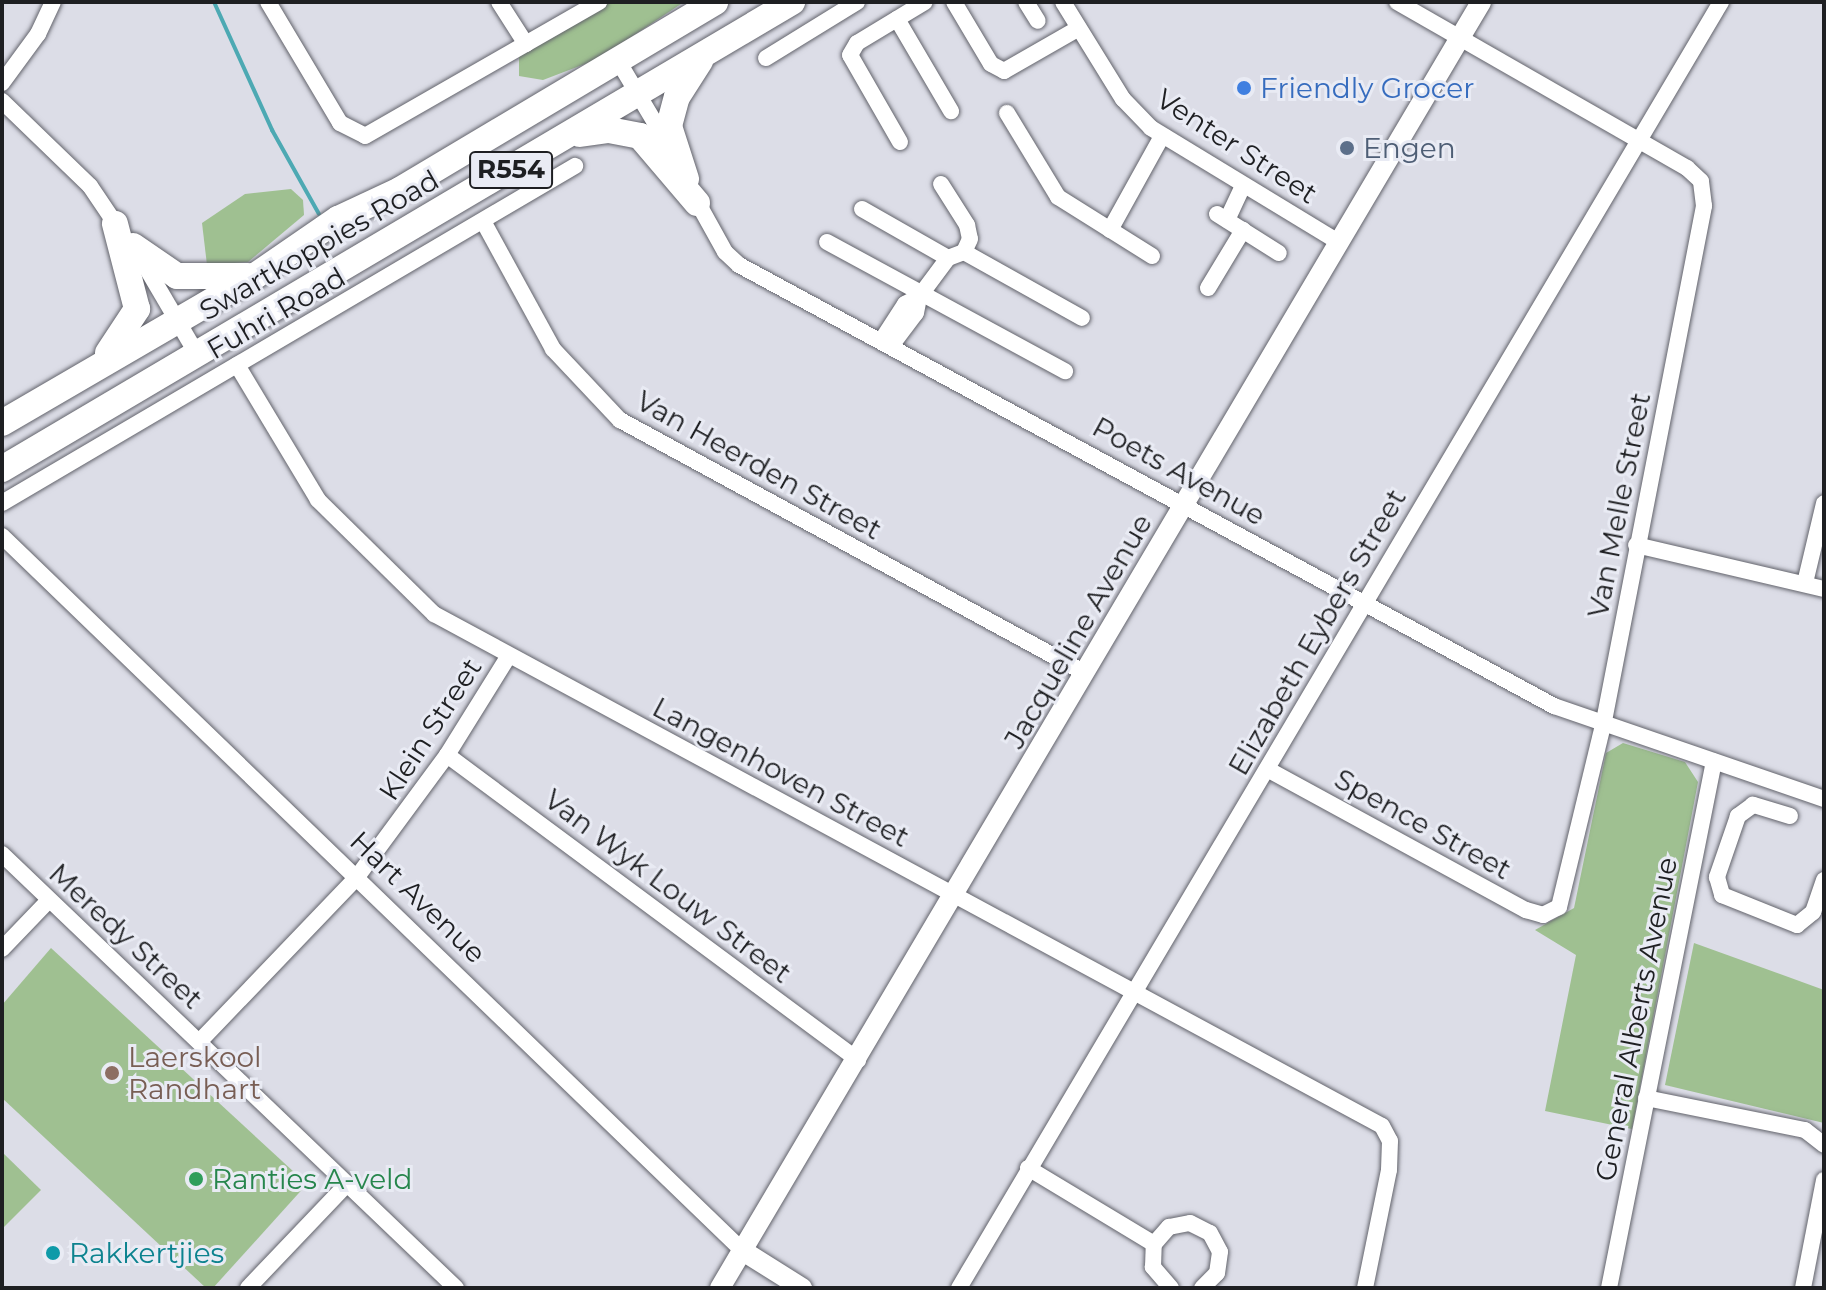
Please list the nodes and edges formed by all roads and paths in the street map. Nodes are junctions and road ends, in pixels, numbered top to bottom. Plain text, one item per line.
1 (53, 2) edge
2 (268, 2) edge
3 (499, 2) edge
4 (599, 2) edge
5 (715, 2) edge
6 (792, 2) edge
7 (857, 2) edge
8 (925, 2) edge
9 (954, 2) edge
10 (1026, 2) edge
11 (1063, 2) edge
12 (1397, 2) edge
13 (1481, 2) edge
14 (1721, 2) edge
15 (897, 19) junction
16 (1038, 21) dead end
17 (1079, 28) junction
18 (1460, 38) junction
19 (526, 44) junction
20 (704, 55) junction
21 (766, 58) dead end
22 (617, 59) junction
23 (2, 83) edge
24 (639, 95) junction
25 (2, 101) edge
26 (951, 111) dead end
27 (1007, 113) dead end
28 (570, 135) junction
29 (1162, 136) junction
30 (1638, 140) junction
31 (900, 142) dead end
32 (575, 166) dead end
33 (941, 184) dead end
34 (1243, 185) junction
35 (692, 192) junction
36 (862, 209) dead end
37 (483, 221) junction
38 (115, 224) junction
39 (1110, 230) junction
40 (1243, 230) junction
41 (827, 242) dead end
42 (1340, 243) junction
43 (133, 246) junction
44 (1279, 253) dead end
45 (956, 255) junction
46 (1152, 256) dead end
47 (255, 276) junction
48 (1208, 288) dead end
49 (920, 295) junction
50 (1082, 318) dead end
51 (176, 320) junction
52 (886, 343) junction
53 (197, 354) junction
54 (98, 365) junction
55 (237, 365) junction
56 (1065, 371) dead end
57 (2, 423) edge
58 (2, 469) edge
59 (2, 503) edge
60 (1824, 503) edge
61 (1185, 504) junction
62 (2, 536) edge
63 (1636, 545) junction
64 (1805, 583) junction
65 (1824, 589) edge
66 (1363, 603) junction
67 (508, 657) junction
68 (1085, 673) junction
69 (1604, 721) junction
70 (447, 755) junction
71 (1714, 761) junction
72 (1267, 769) junction
73 (1782, 783) junction
74 (1824, 799) edge
75 (1772, 810) junction
76 (1790, 816) dead end
77 (2, 854) edge
78 (357, 877) junction
79 (1824, 880) edge
80 (955, 896) junction
81 (49, 900) junction
82 (1556, 910) joint
83 (2, 949) edge
84 (1135, 991) junction
85 (200, 1041) junction
86 (858, 1060) junction
87 (1646, 1098) junction
88 (1824, 1145) edge
89 (1028, 1168) junction
90 (1824, 1180) edge
91 (347, 1184) junction
92 (1154, 1244) junction
93 (743, 1251) junction
94 (248, 1288) edge
95 (456, 1288) edge
96 (720, 1288) edge
97 (802, 1288) edge
98 (959, 1288) edge
99 (1171, 1288) edge
100 (1202, 1288) edge
101 (1365, 1288) edge
102 (1609, 1288) edge
103 (1803, 1288) edge

1 - 23 street
2 - 19 street
3 - 19 street
4 - 19 street
5 - 22 main road, Swartkoppies Road / R554
6 - 20 main road, Swartkoppies Road / R554
7 - 21 street
8 - 15 street
9 - 17 street
10 - 16 street
11 - 17 street, Venter Street
12 - 18 street, Van Melle Street
13 - 18 street, Jacqueline Avenue
14 - 30 street, Elizabeth Eybers Street
15 - 26 street
15 - 31 street
17 - 29 street, Venter Street
18 - 30 street, Van Melle Street
18 - 42 street, Jacqueline Avenue
20 - 24 main road, Swartkoppies Road / R554
20 - 35 main road
22 - 24 street, Poets Avenue
22 - 47 main road, Swartkoppies Road / R554
24 - 28 main road, Swartkoppies Road / R554
24 - 35 street, Poets Avenue
25 - 38 street
27 - 39 street
28 - 35 main road
28 - 53 main road, Swartkoppies Road / R554
29 - 34 street, Venter Street
29 - 39 street
30 - 63 street, Van Melle Street
30 - 66 street, Elizabeth Eybers Street
32 - 37 street, Fuhri Road
33 - 45 street
34 - 40 street
34 - 42 street, Venter Street
35 - 52 street, Poets Avenue
36 - 45 street
37 - 55 street, Fuhri Road
37 - 68 street, Van Heerden Street
38 - 43 street
38 - 54 main road
39 - 46 street
40 - 44 street
40 - 48 street
41 - 49 street
42 - 61 street, Jacqueline Avenue
43 - 47 main road
43 - 51 street
45 - 49 street
45 - 50 street
47 - 51 main road, Swartkoppies Road / R554
49 - 52 street
49 - 56 street
51 - 53 street
51 - 54 main road, Swartkoppies Road / R554
52 - 61 street, Poets Avenue
53 - 58 main road, Swartkoppies Road / R554
54 - 57 main road, Swartkoppies Road / R554
55 - 59 street, Fuhri Road
55 - 67 street, Langenhoven Street
60 - 64 street
61 - 66 street, Poets Avenue
61 - 68 street, Jacqueline Avenue
62 - 78 street, Hart Avenue
63 - 64 street
63 - 69 street, Van Melle Street
64 - 65 street
66 - 69 street, Poets Avenue
66 - 72 street, Elizabeth Eybers Street
67 - 70 street, Klein Street
67 - 80 street, Langenhoven Street
68 - 80 street, Jacqueline Avenue
69 - 71 street, Poets Avenue
69 - 82 street, Van Melle Street
70 - 78 street, Klein Street
70 - 86 street, Van Wyk Louw Street
71 - 73 street, Poets Avenue
71 - 87 street, General Alberts Avenue
72 - 82 street, Spence Street
72 - 84 street, Elizabeth Eybers Street
73 - 74 street, Poets Avenue
73 - 75 street
75 - 76 street
75 - 79 street
77 - 81 street, Meredy Street
78 - 85 street, Klein Street
78 - 93 street, Hart Avenue
80 - 84 street, Langenhoven Street
80 - 86 street, Jacqueline Avenue
81 - 83 street
81 - 85 street, Meredy Street
84 - 89 street, Elizabeth Eybers Street
84 - 101 street, Langenhoven Street
85 - 91 street, Meredy Street
86 - 93 street, Jacqueline Avenue
87 - 88 street
87 - 102 street, General Alberts Avenue
89 - 92 street
89 - 98 street, Elizabeth Eybers Street
90 - 103 street
91 - 94 street
91 - 95 street, Meredy Street
92 - 99 street
92 - 100 street
93 - 96 street, Jacqueline Avenue
93 - 97 street, Hart Avenue

